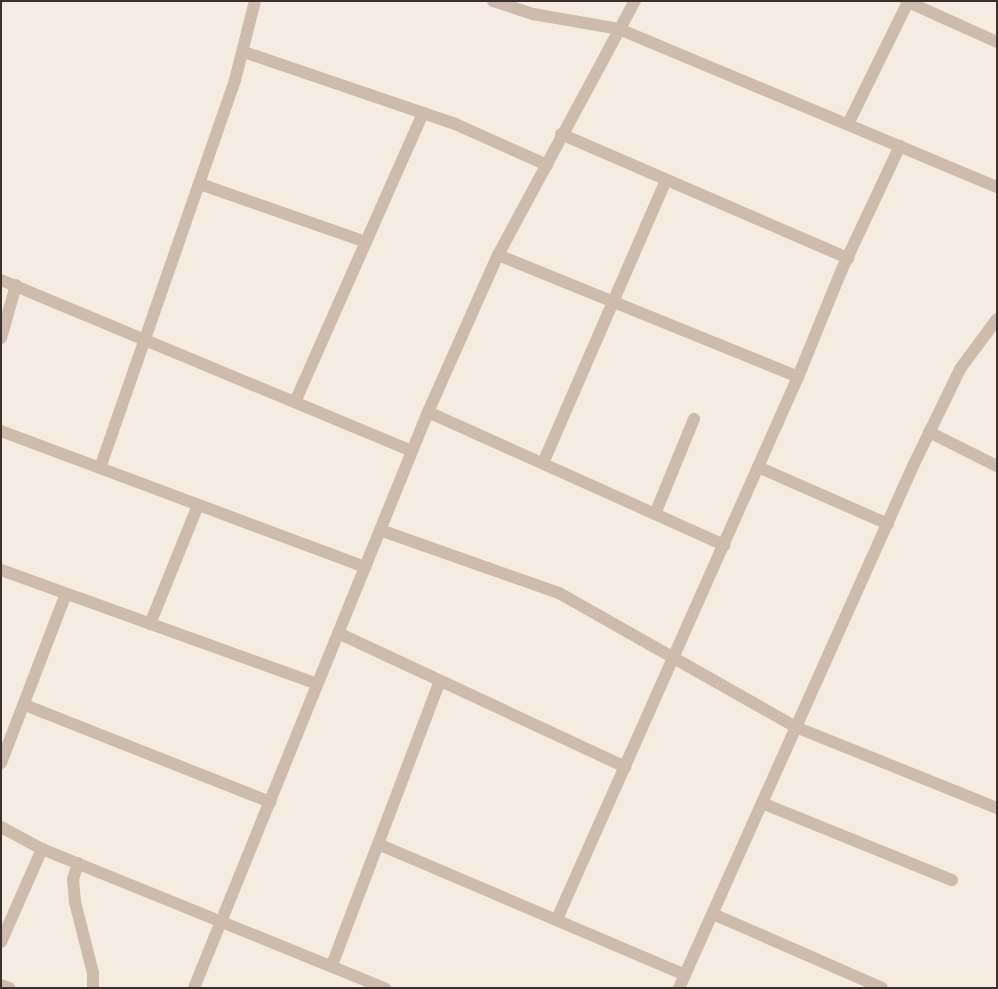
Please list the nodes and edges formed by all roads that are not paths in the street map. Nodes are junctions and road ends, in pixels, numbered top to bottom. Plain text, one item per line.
1 (255, 1) edge
2 (493, 1) edge
3 (522, 1) edge
4 (635, 1) edge
5 (907, 2) edge
6 (533, 14) junction
7 (620, 29) junction
8 (997, 42) edge
9 (244, 52) junction
10 (423, 113) junction
11 (848, 124) junction
12 (561, 134) junction
13 (900, 146) junction
14 (546, 164) junction
15 (666, 180) junction
16 (200, 184) junction
17 (997, 187) edge
18 (366, 242) junction
19 (498, 255) junction
20 (848, 258) junction
21 (1, 280) edge
22 (16, 285) junction
23 (611, 303) junction
24 (995, 325) edge
25 (1, 338) edge
26 (147, 340) junction
27 (798, 377) junction
28 (295, 402) junction
29 (428, 412) junction
30 (694, 419) dead end
31 (1, 431) edge
32 (929, 432) junction
33 (412, 451) junction
34 (543, 464) junction
35 (997, 466) edge
36 (758, 467) junction
37 (100, 468) junction
38 (198, 504) junction
39 (655, 514) junction
40 (888, 524) junction
41 (380, 530) junction
42 (724, 545) junction
43 (364, 567) junction
44 (1, 570) edge
45 (66, 594) junction
46 (150, 624) junction
47 (338, 633) junction
48 (673, 659) junction
49 (440, 680) junction
50 (317, 684) junction
51 (25, 705) junction
52 (798, 728) junction
53 (1, 763) edge
54 (625, 767) junction
55 (270, 802) junction
56 (762, 803) junction
57 (997, 808) edge
58 (1, 827) edge
59 (378, 844) junction
60 (42, 849) junction
61 (78, 863) junction
62 (952, 880) dead end
63 (712, 914) junction
64 (557, 918) junction
65 (222, 920) junction
66 (1, 942) edge
67 (332, 965) junction
68 (686, 974) junction
69 (1, 985) edge
70 (9, 988) edge
71 (93, 988) edge
72 (194, 988) edge
73 (385, 988) edge
74 (680, 988) edge
75 (882, 988) edge

1 - 9 street
2 - 6 street
3 - 6 street
4 - 7 street
5 - 8 street
5 - 11 street
6 - 7 street
7 - 11 street
7 - 12 street
9 - 10 street
9 - 16 street
10 - 14 street
10 - 18 street
11 - 13 street
12 - 14 street
12 - 15 street
13 - 17 street
13 - 20 street
14 - 19 street
15 - 20 street
15 - 23 street
16 - 18 street
16 - 26 street
18 - 28 street
19 - 23 street
19 - 29 street
20 - 27 street
21 - 22 street
22 - 25 street
22 - 26 street
23 - 27 street
23 - 34 street
24 - 32 street
26 - 28 street
26 - 37 street
27 - 36 street
28 - 33 street
29 - 33 street
29 - 34 street
30 - 39 street
31 - 37 street
32 - 35 street
32 - 40 street
33 - 41 street
34 - 39 street
36 - 40 street
36 - 42 street
37 - 38 street
38 - 43 street
38 - 46 street
39 - 42 street
40 - 52 street
41 - 43 street
41 - 48 street
42 - 48 street
43 - 47 street
44 - 45 street
45 - 46 street
45 - 51 street
46 - 50 street
47 - 49 street
47 - 50 street
48 - 52 street
48 - 54 street
49 - 54 street
49 - 59 street
50 - 55 street
51 - 53 street
51 - 55 street
52 - 56 street
52 - 57 street
54 - 64 street
55 - 65 street
56 - 62 street
56 - 63 street
58 - 60 street
59 - 64 street
59 - 67 street
60 - 61 street
60 - 66 street
61 - 65 street
61 - 71 street
63 - 68 street
63 - 75 street
64 - 68 street
65 - 67 street
65 - 72 street
67 - 73 street
68 - 74 street
69 - 70 street

